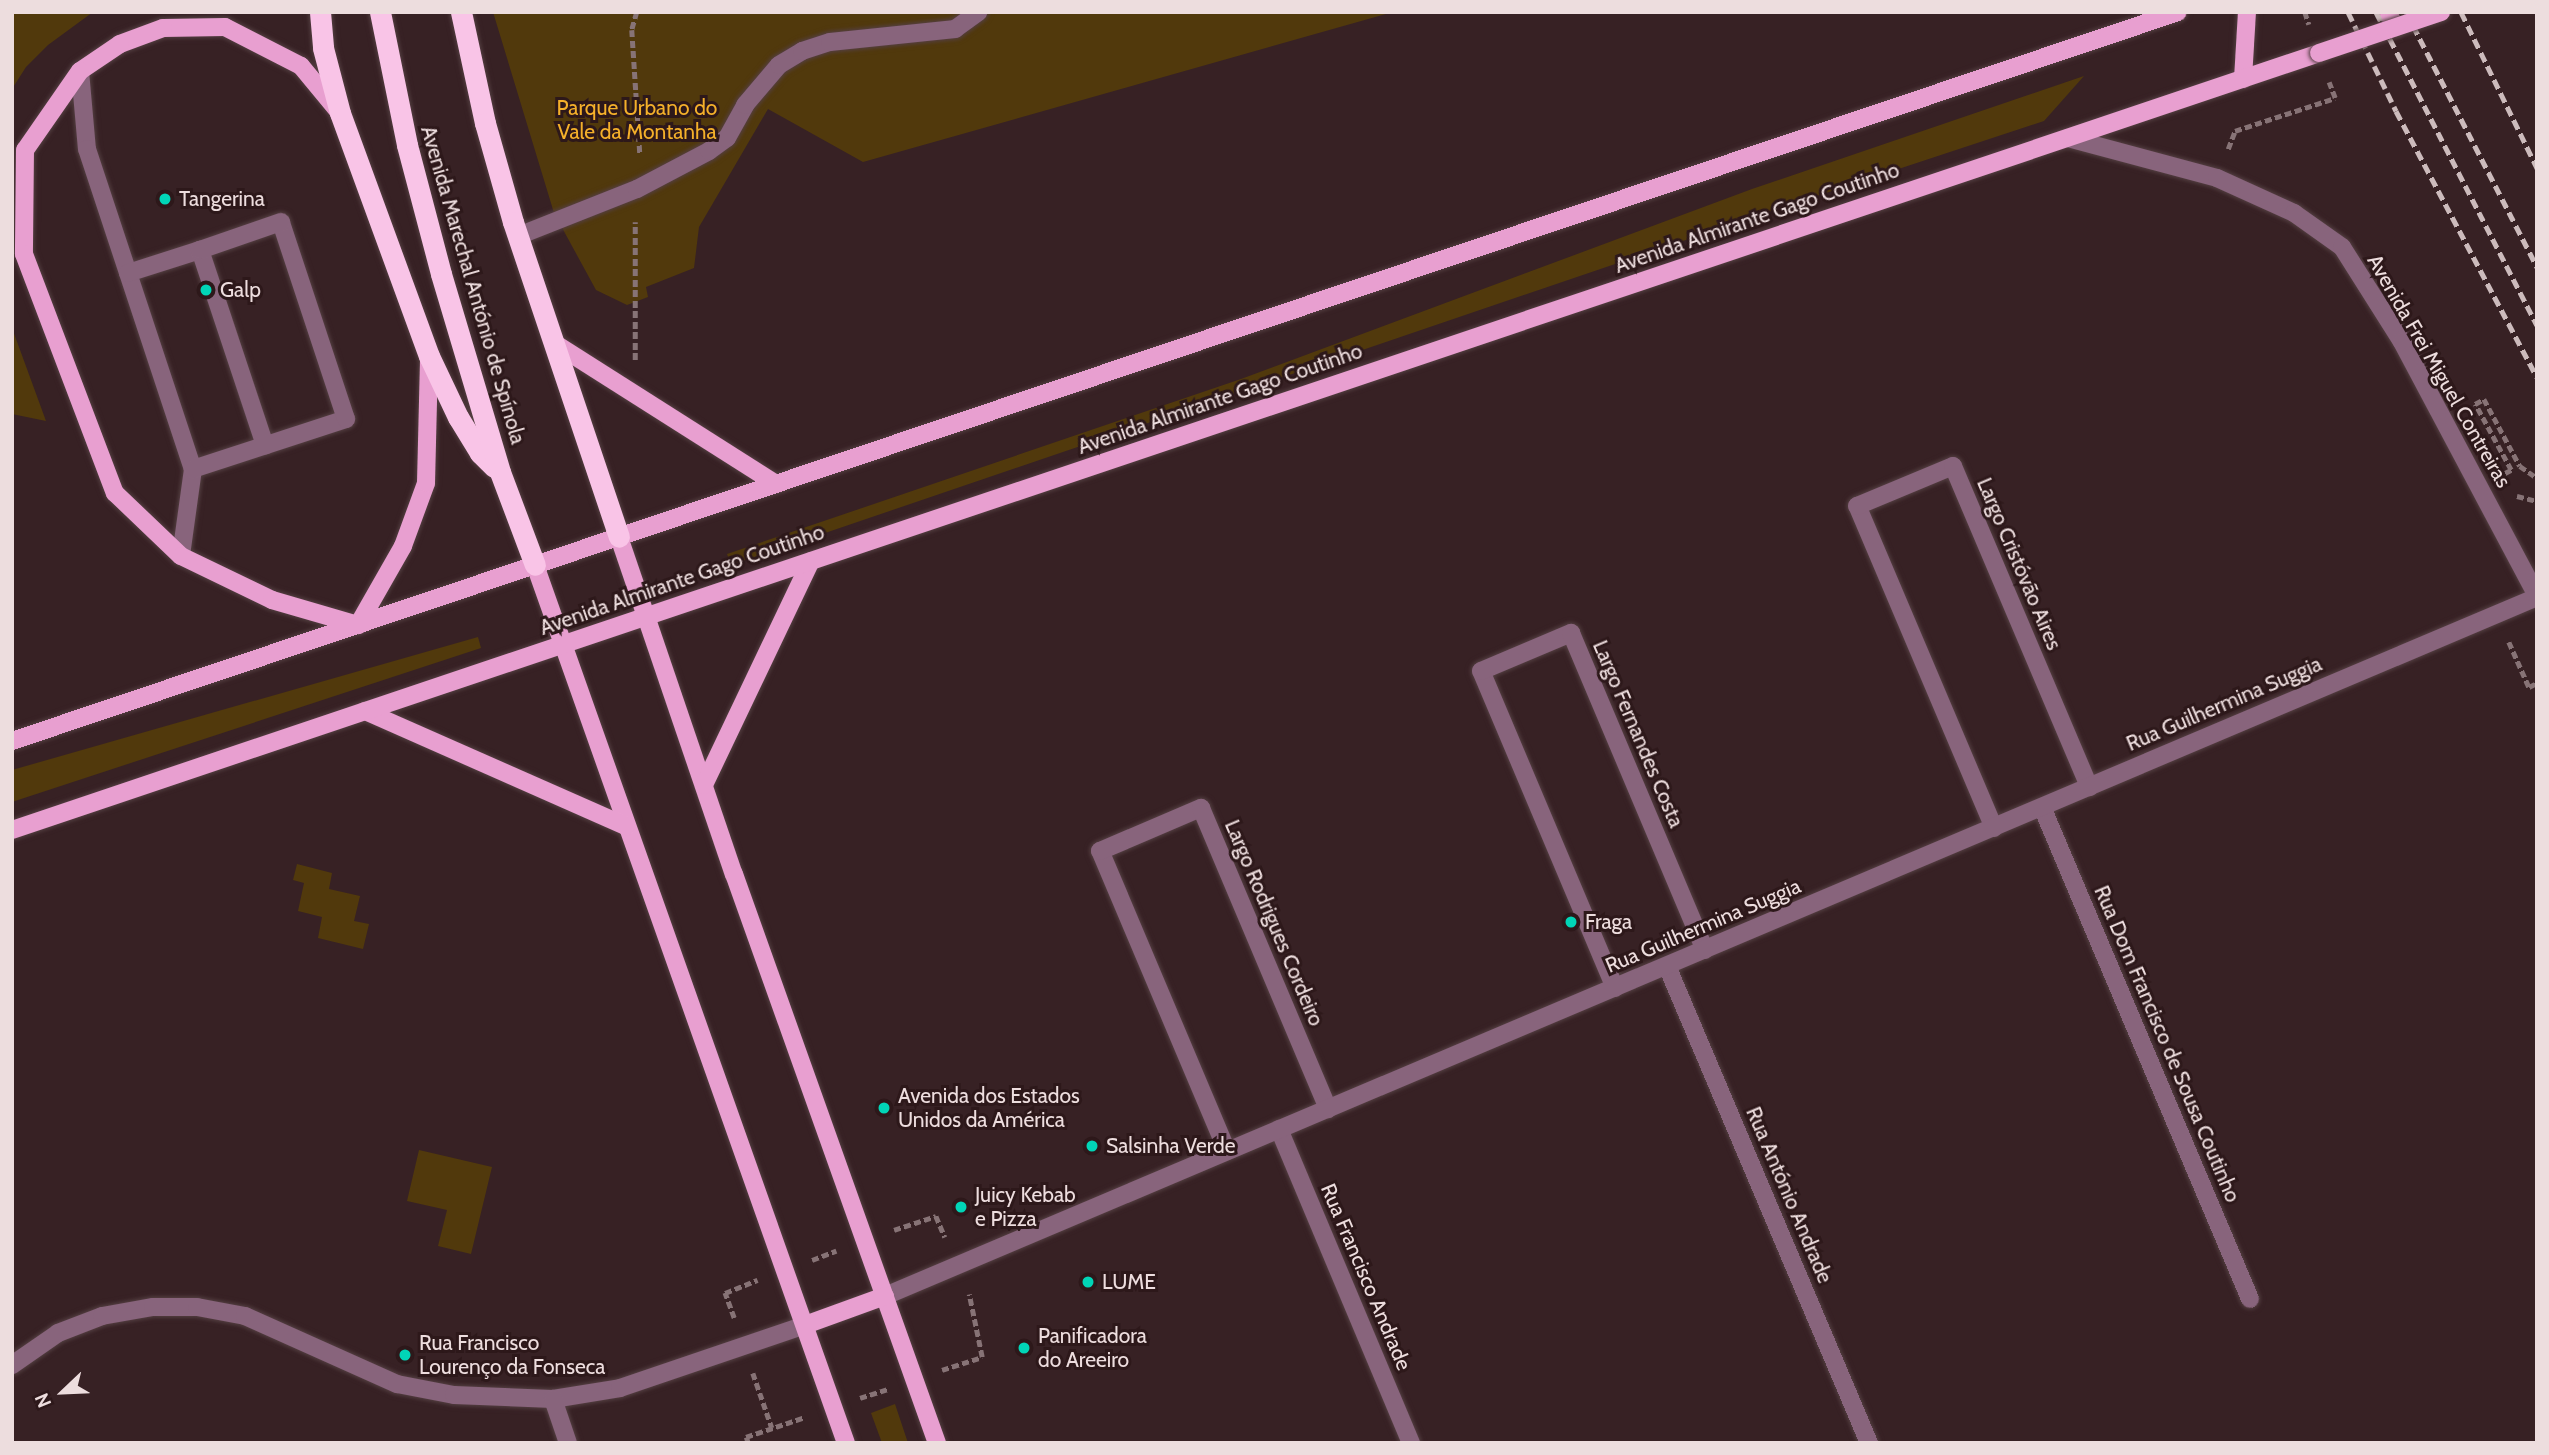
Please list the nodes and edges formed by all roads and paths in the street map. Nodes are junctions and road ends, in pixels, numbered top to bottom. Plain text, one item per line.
1 (320, 12) edge
2 (380, 12) edge
3 (461, 12) edge
4 (978, 12) edge
5 (2178, 12) edge
6 (2247, 12) edge
7 (2305, 12) edge
8 (2441, 12) edge
9 (2391, 20) edge
10 (2319, 53) junction
11 (80, 71) junction
12 (2243, 79) junction
13 (340, 113) junction
14 (2068, 138) junction
15 (2217, 178) junction
16 (518, 236) junction
17 (200, 250) junction
18 (128, 273) junction
19 (554, 343) junction
20 (429, 356) junction
21 (2486, 404) dead end
22 (265, 445) junction
23 (193, 469) junction
24 (500, 472) junction
25 (2537, 478) edge
26 (776, 484) junction
27 (2479, 486) junction
28 (2537, 501) edge
29 (619, 537) junction
30 (181, 556) junction
31 (811, 561) junction
32 (535, 565) junction
33 (2537, 596) edge
34 (2495, 612) junction
35 (647, 616) junction
36 (358, 625) junction
37 (562, 644) junction
38 (2537, 683) edge
39 (365, 711) junction
40 (12, 741) edge
41 (704, 785) junction
42 (2089, 788) junction
43 (2042, 807) junction
44 (626, 825) junction
45 (1994, 828) junction
46 (12, 830) edge
47 (1705, 950) junction
48 (1667, 966) junction
49 (1615, 988) junction
50 (1328, 1109) junction
51 (1279, 1129) junction
52 (1227, 1152) junction
53 (886, 1296) junction
54 (2250, 1299) dead end
55 (805, 1325) junction
56 (12, 1365) edge
57 (553, 1399) junction
58 (772, 1428) dead end
59 (568, 1443) edge
60 (748, 1443) edge
61 (846, 1443) edge
62 (937, 1443) edge
63 (1411, 1443) edge
64 (1869, 1443) edge

1 - 13 highway
2 - 24 highway, Avenida Marechal António de Spínola
3 - 16 highway
4 - 16 street
5 - 26 main road
6 - 12 main road
7 - 10 path
8 - 9 main road, Avenida Almirante Gago Coutinho, bridge
9 - 10 main road, Avenida Almirante Gago Coutinho, bridge
10 - 12 main road, Avenida Almirante Gago Coutinho
10 - 15 path
11 - 13 main road
11 - 18 street
11 - 30 main road
12 - 14 main road, Avenida Almirante Gago Coutinho
13 - 20 highway
14 - 15 street, Avenida Frei Miguel Contreiras
14 - 31 main road, Avenida Almirante Gago Coutinho
15 - 27 street, Avenida Frei Miguel Contreiras
16 - 19 highway
17 - 18 street
17 - 22 street
17 - 22 street
18 - 23 street
19 - 26 main road
19 - 29 highway
20 - 24 highway
20 - 36 main road
21 - 25 path
22 - 23 street
23 - 30 street
24 - 32 highway, Avenida Marechal António de Spínola
26 - 29 main road
27 - 28 path
27 - 33 street, Avenida Frei Miguel Contreiras
29 - 32 main road
29 - 35 main road
30 - 36 main road
31 - 35 main road, Avenida Almirante Gago Coutinho
31 - 41 main road
32 - 36 main road
32 - 37 main road
33 - 34 street, Rua Guilhermina Suggia
34 - 38 path
34 - 42 street, Rua Guilhermina Suggia
35 - 37 main road, Avenida Almirante Gago Coutinho
35 - 41 main road
36 - 40 main road
37 - 39 main road, Avenida Almirante Gago Coutinho
37 - 44 main road
39 - 44 main road
39 - 46 main road, Avenida Almirante Gago Coutinho
41 - 53 main road
42 - 43 street, Rua Guilhermina Suggia
42 - 45 street, Largo Cristóvão Aires
43 - 45 street, Rua Guilhermina Suggia
43 - 54 street, Rua Dom Francisco de Sousa Coutinho
44 - 55 main road
45 - 47 street, Rua Guilhermina Suggia
47 - 48 street, Rua Guilhermina Suggia
47 - 49 street, Largo Fernandes Costa
48 - 49 street, Rua Guilhermina Suggia
48 - 64 street, Rua António Andrade
49 - 50 street, Rua Guilhermina Suggia
50 - 51 street, Rua Guilhermina Suggia
50 - 52 street, Largo Rodrigues Cordeiro
51 - 52 street, Rua Guilhermina Suggia
51 - 63 street, Rua Francisco Andrade
52 - 53 street, Rua Guilhermina Suggia
53 - 55 main road
53 - 62 main road
55 - 57 street
55 - 61 main road
56 - 57 street
57 - 59 street
58 - 60 path

